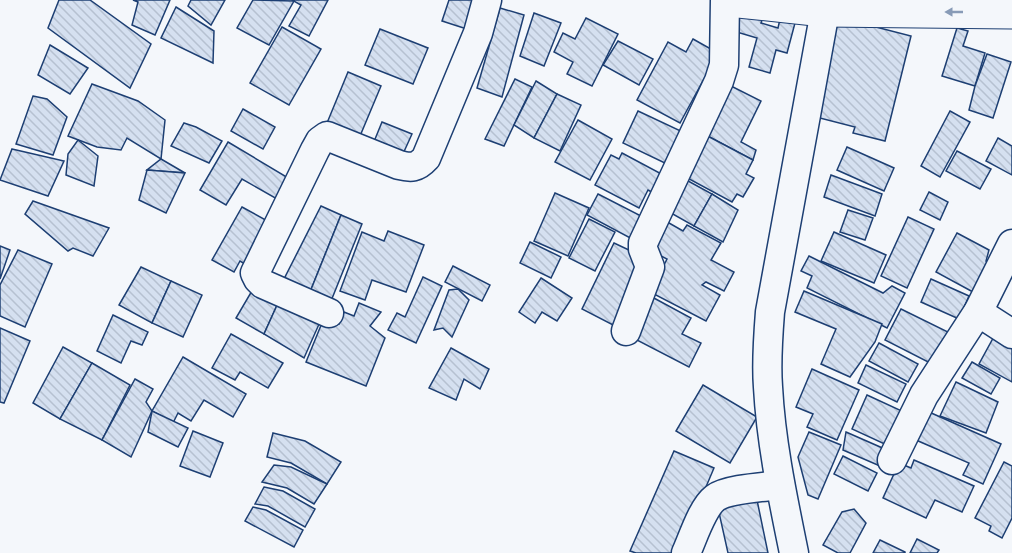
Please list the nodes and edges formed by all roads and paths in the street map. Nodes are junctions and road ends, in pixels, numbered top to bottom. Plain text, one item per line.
1 (487, 0) edge
2 (727, 0) edge
3 (825, 5) edge
4 (1012, 12) edge
5 (1012, 244) edge
6 (978, 312) junction
7 (329, 313) dead end
8 (626, 331) dead end
9 (1012, 334) edge
10 (892, 460) dead end
11 (768, 486) junction
12 (686, 553) edge
13 (794, 553) edge

1 - 7 street
2 - 3 highway
2 - 8 street
4 -> 3 highway
3 - 11 street
5 - 6 street
6 - 9 street
6 - 10 street
11 - 12 street
11 - 13 street

